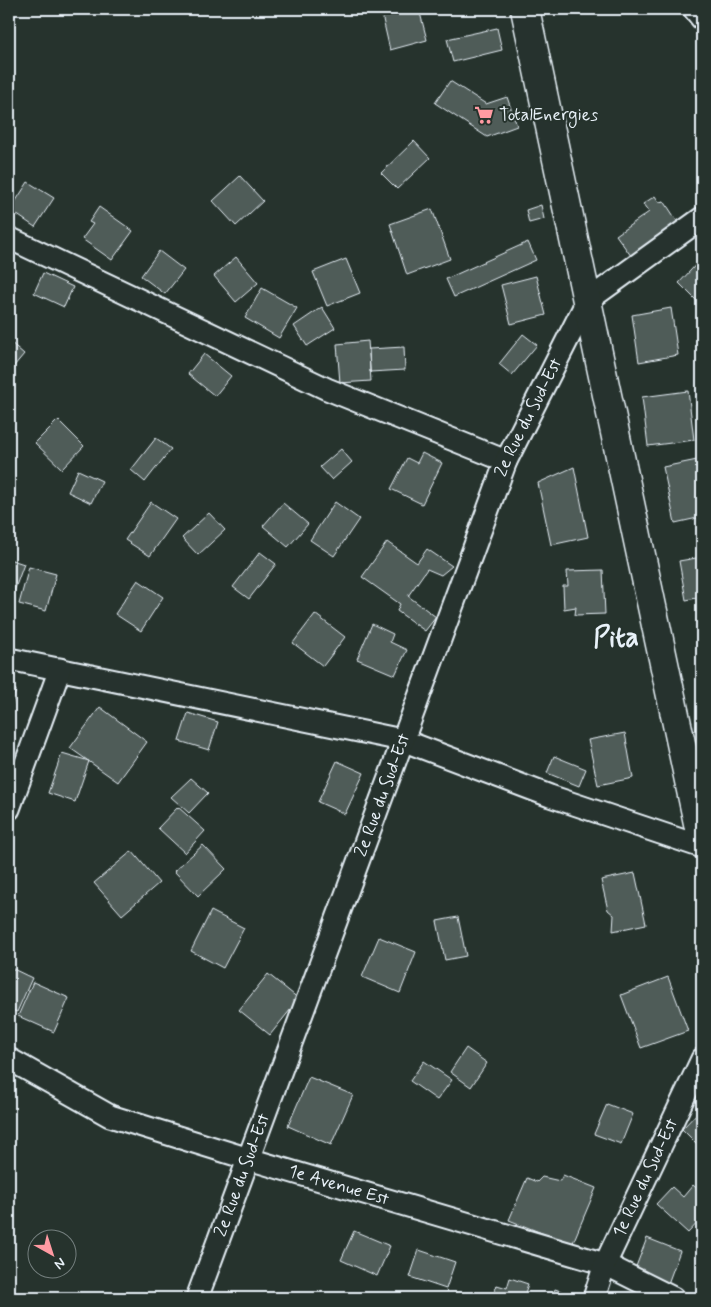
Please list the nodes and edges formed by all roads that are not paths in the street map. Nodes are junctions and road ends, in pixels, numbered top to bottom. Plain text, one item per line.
1 (525, 9) edge
2 (694, 9) edge
3 (702, 19) edge
4 (702, 218) edge
5 (9, 238) edge
6 (587, 301) junction
7 (506, 461) junction
8 (9, 659) edge
9 (60, 669) junction
10 (402, 740) junction
11 (9, 809) edge
12 (702, 842) edge
13 (702, 847) edge
14 (702, 1059) edge
15 (9, 1060) edge
16 (248, 1159) junction
17 (605, 1264) junction
18 (197, 1298) edge
19 (594, 1298) edge
20 (673, 1298) edge

1 - 6 highway
2 - 3 street
4 - 6 street
5 - 7 street
6 - 7 street, 2e Rue du Sud-Est
6 - 12 highway
7 - 10 street, 2e Rue du Sud-Est
8 - 9 street
9 - 10 street
9 - 11 street
10 - 13 street
10 - 16 street, 2e Rue du Sud-Est
14 - 17 street, 1e Rue du Sud-Est
15 - 16 street, 1e Avenue Est
16 - 17 street, 1e Avenue Est
16 - 18 street, 2e Rue du Sud-Est
17 - 19 street, 1e Rue du Sud-Est
17 - 20 street, 1e Avenue Est

